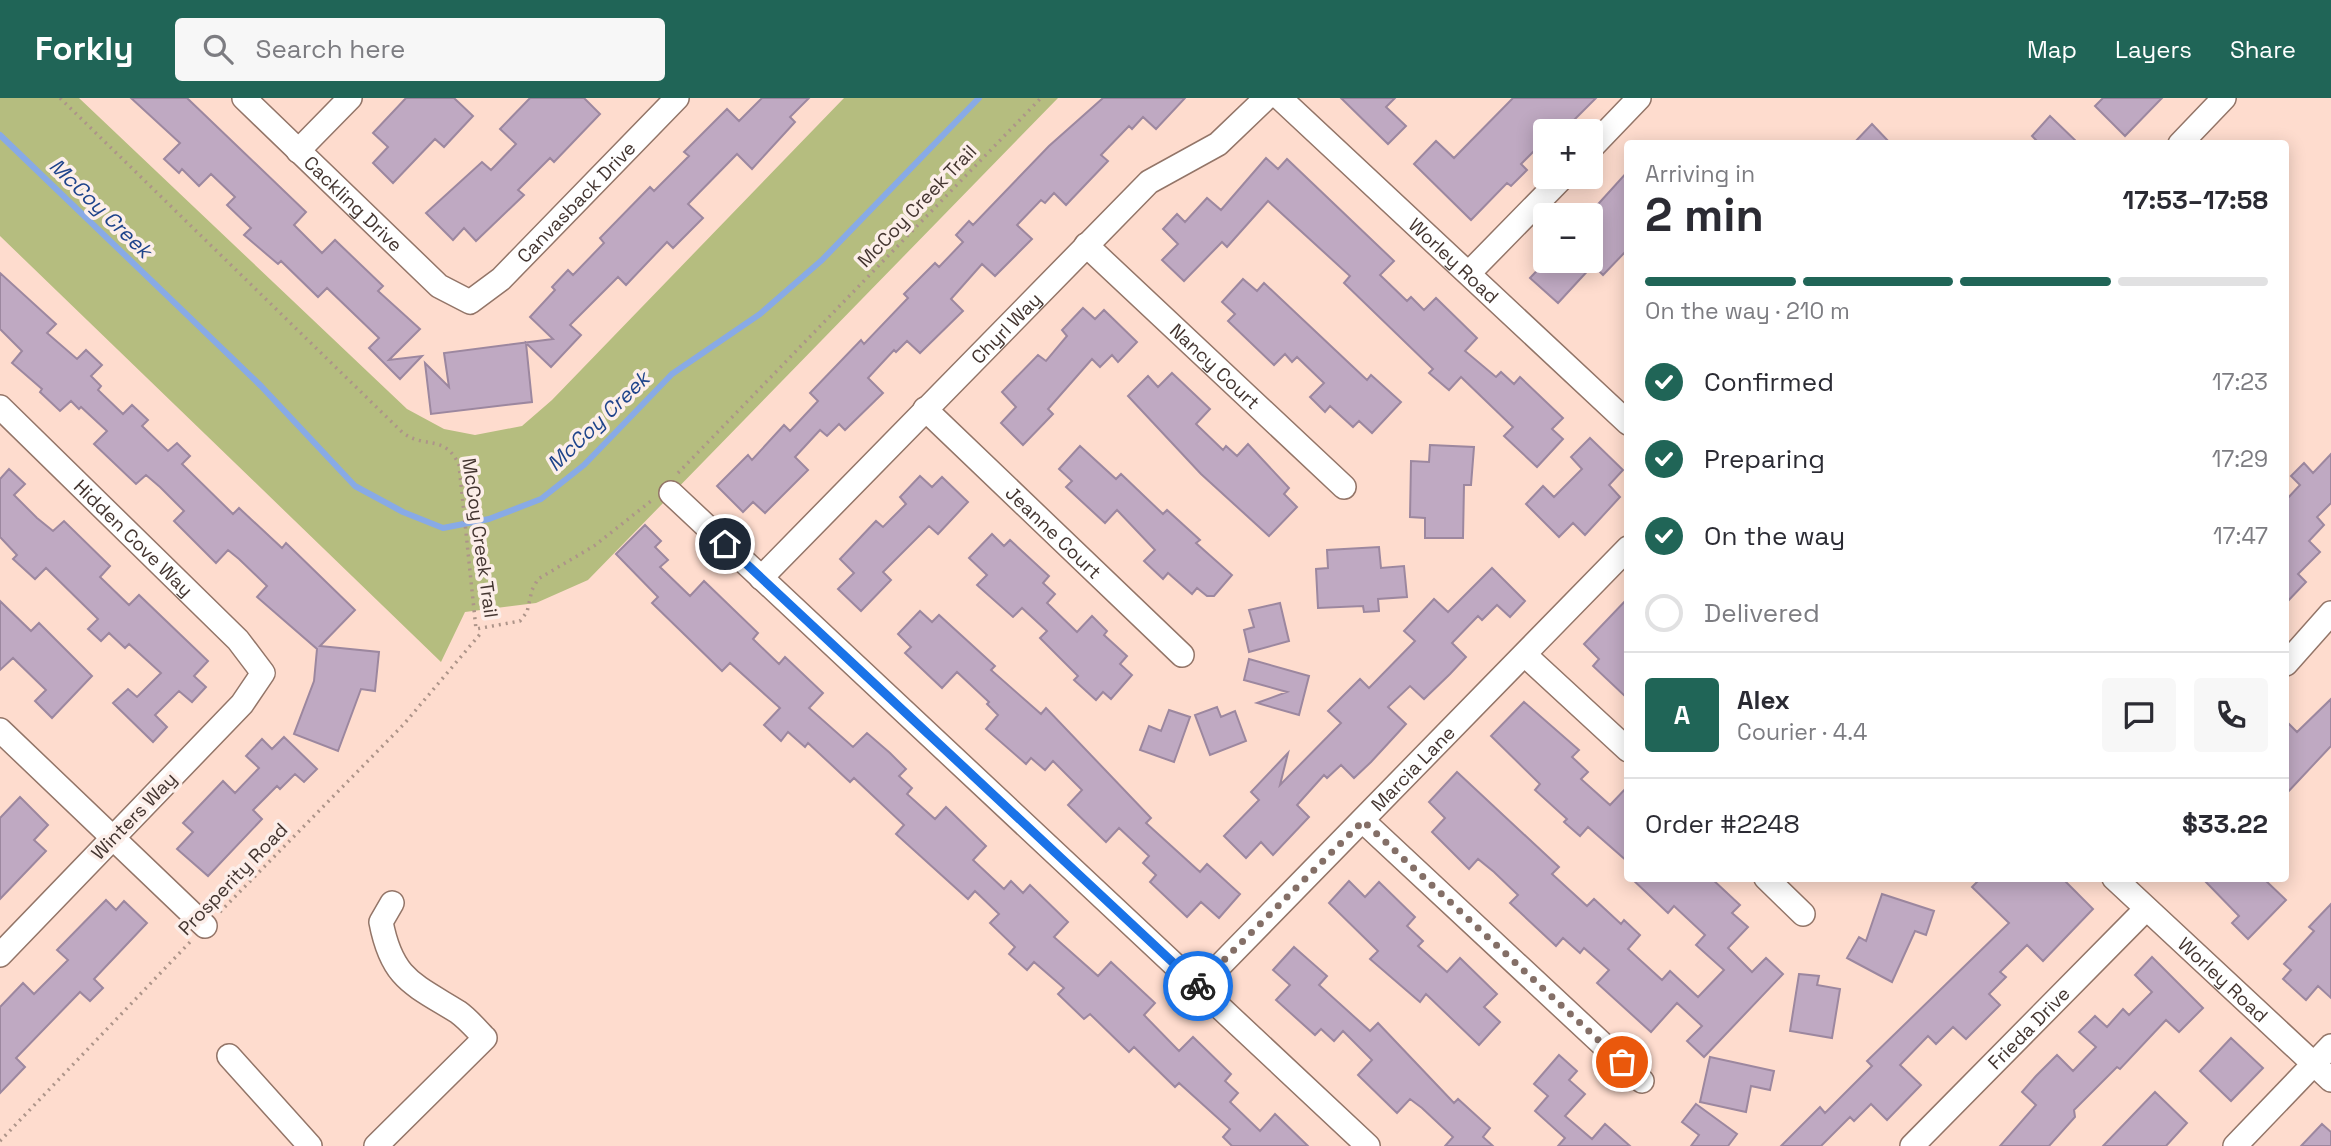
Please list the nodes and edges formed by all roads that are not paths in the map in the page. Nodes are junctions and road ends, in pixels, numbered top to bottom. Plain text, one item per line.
1 (244, 98) edge
2 (350, 98) edge
3 (677, 98) edge
4 (1266, 98) edge
5 (1280, 98) edge
6 (1639, 98) edge
7 (2224, 98) edge
8 (1603, 136) edge
9 (2184, 140) edge
10 (298, 151) junction
11 (1551, 189) edge
12 (1086, 244) junction
13 (1469, 273) junction
14 (470, 302) joint
15 (0, 407) edge
16 (925, 409) junction
17 (1624, 418) edge
18 (1344, 487) dead end
19 (667, 489) road end
20 (1624, 552) edge
21 (761, 578) junction
22 (2331, 612) edge
23 (1182, 655) dead end
24 (1525, 655) junction
25 (2289, 661) edge
26 (263, 673) joint
27 (0, 730) edge
28 (1624, 746) edge
29 (1363, 821) junction
30 (113, 838) junction
31 (1770, 882) edge
32 (2118, 882) edge
33 (392, 904) dead end
34 (2146, 909) junction
35 (1803, 914) dead end
36 (205, 926) road end
37 (0, 954) edge
38 (1199, 987) junction
39 (2331, 1046) edge
40 (229, 1056) dead end
41 (2314, 1064) junction
42 (2331, 1080) edge
43 (1642, 1081) dead end
44 (310, 1146) edge
45 (376, 1146) edge
46 (1368, 1146) edge
47 (1913, 1146) edge
48 (2235, 1146) edge

1 - 10 street, Cackling Drive
2 - 10 street
3 - 14 street, Canvasback Drive
4 - 12 street, Chyrl Way
5 - 13 street, Worley Road
6 - 8 street
7 - 9 street
10 - 14 street, Cackling Drive
11 - 13 street
12 - 16 street, Chyrl Way
12 - 18 street, Nancy Court
13 - 17 street, Worley Road
15 - 26 street, Hidden Cove Way
16 - 21 street, Chyrl Way
16 - 23 street, Jeanne Court
19 - 21 street
20 - 24 street, Marcia Lane
21 - 38 street
22 - 25 street
24 - 28 street
24 - 29 street, Marcia Lane
26 - 30 street, Winters Way
27 - 30 street
29 - 38 street, Marcia Lane
29 - 43 street
30 - 36 street
30 - 37 street, Winters Way
31 - 35 street
32 - 34 street, Worley Road
33 - 45 street
34 - 41 street, Worley Road
34 - 47 street, Frieda Drive
38 - 46 street
39 - 41 street
40 - 44 street
41 - 42 street, Worley Road
41 - 48 street

